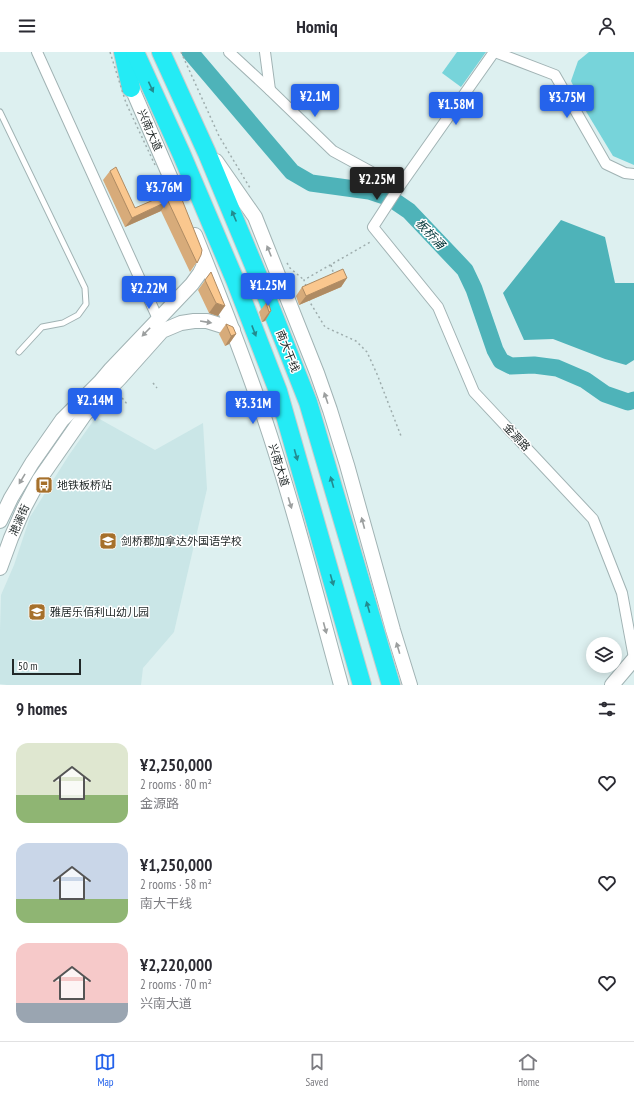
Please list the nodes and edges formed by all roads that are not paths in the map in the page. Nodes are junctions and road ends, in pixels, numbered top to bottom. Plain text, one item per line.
1 (36, 52) edge
2 (118, 52) edge
3 (123, 52) edge
4 (135, 52) edge
5 (161, 52) edge
6 (228, 52) edge
7 (265, 52) edge
8 (495, 52) edge
9 (131, 88) junction
10 (270, 90) junction
11 (0, 112) edge
12 (202, 142) junction
13 (634, 174) edge
14 (400, 187) junction
15 (184, 208) edge
16 (190, 223) edge
17 (204, 259) junction
18 (158, 319) junction
19 (233, 330) junction
20 (18, 352) dead end
21 (115, 374) junction
22 (44, 446) junction
23 (57, 454) junction
24 (0, 520) edge
25 (0, 568) edge
26 (634, 658) edge
27 (341, 685) edge
28 (362, 685) edge
29 (391, 685) edge
30 (410, 685) edge
31 (612, 685) edge

1 - 18 street
2 - 9 main road, 兴南大道
3 - 9 highway
4 -> 28 highway
5 - 12 highway, 南大干线
6 - 10 street
7 - 10 street
8 - 13 street
8 - 14 street
9 - 15 main road, 兴南大道
10 - 14 street
11 - 20 lane
29 -> 12 highway, 南大干线
30 -> 12 main road
14 - 26 street, 金源路
16 - 17 main road, 兴南大道
17 - 18 main road
17 - 19 main road, 兴南大道
18 -> 21 main road
21 -> 19 main road
19 -> 27 main road, 兴南大道
21 - 22 main road, 滟澜街
21 - 23 main road, 滟澜街
22 - 23 main road
22 -> 24 main road, 滟澜街
23 - 25 main road, 滟澜街
26 - 31 main road

